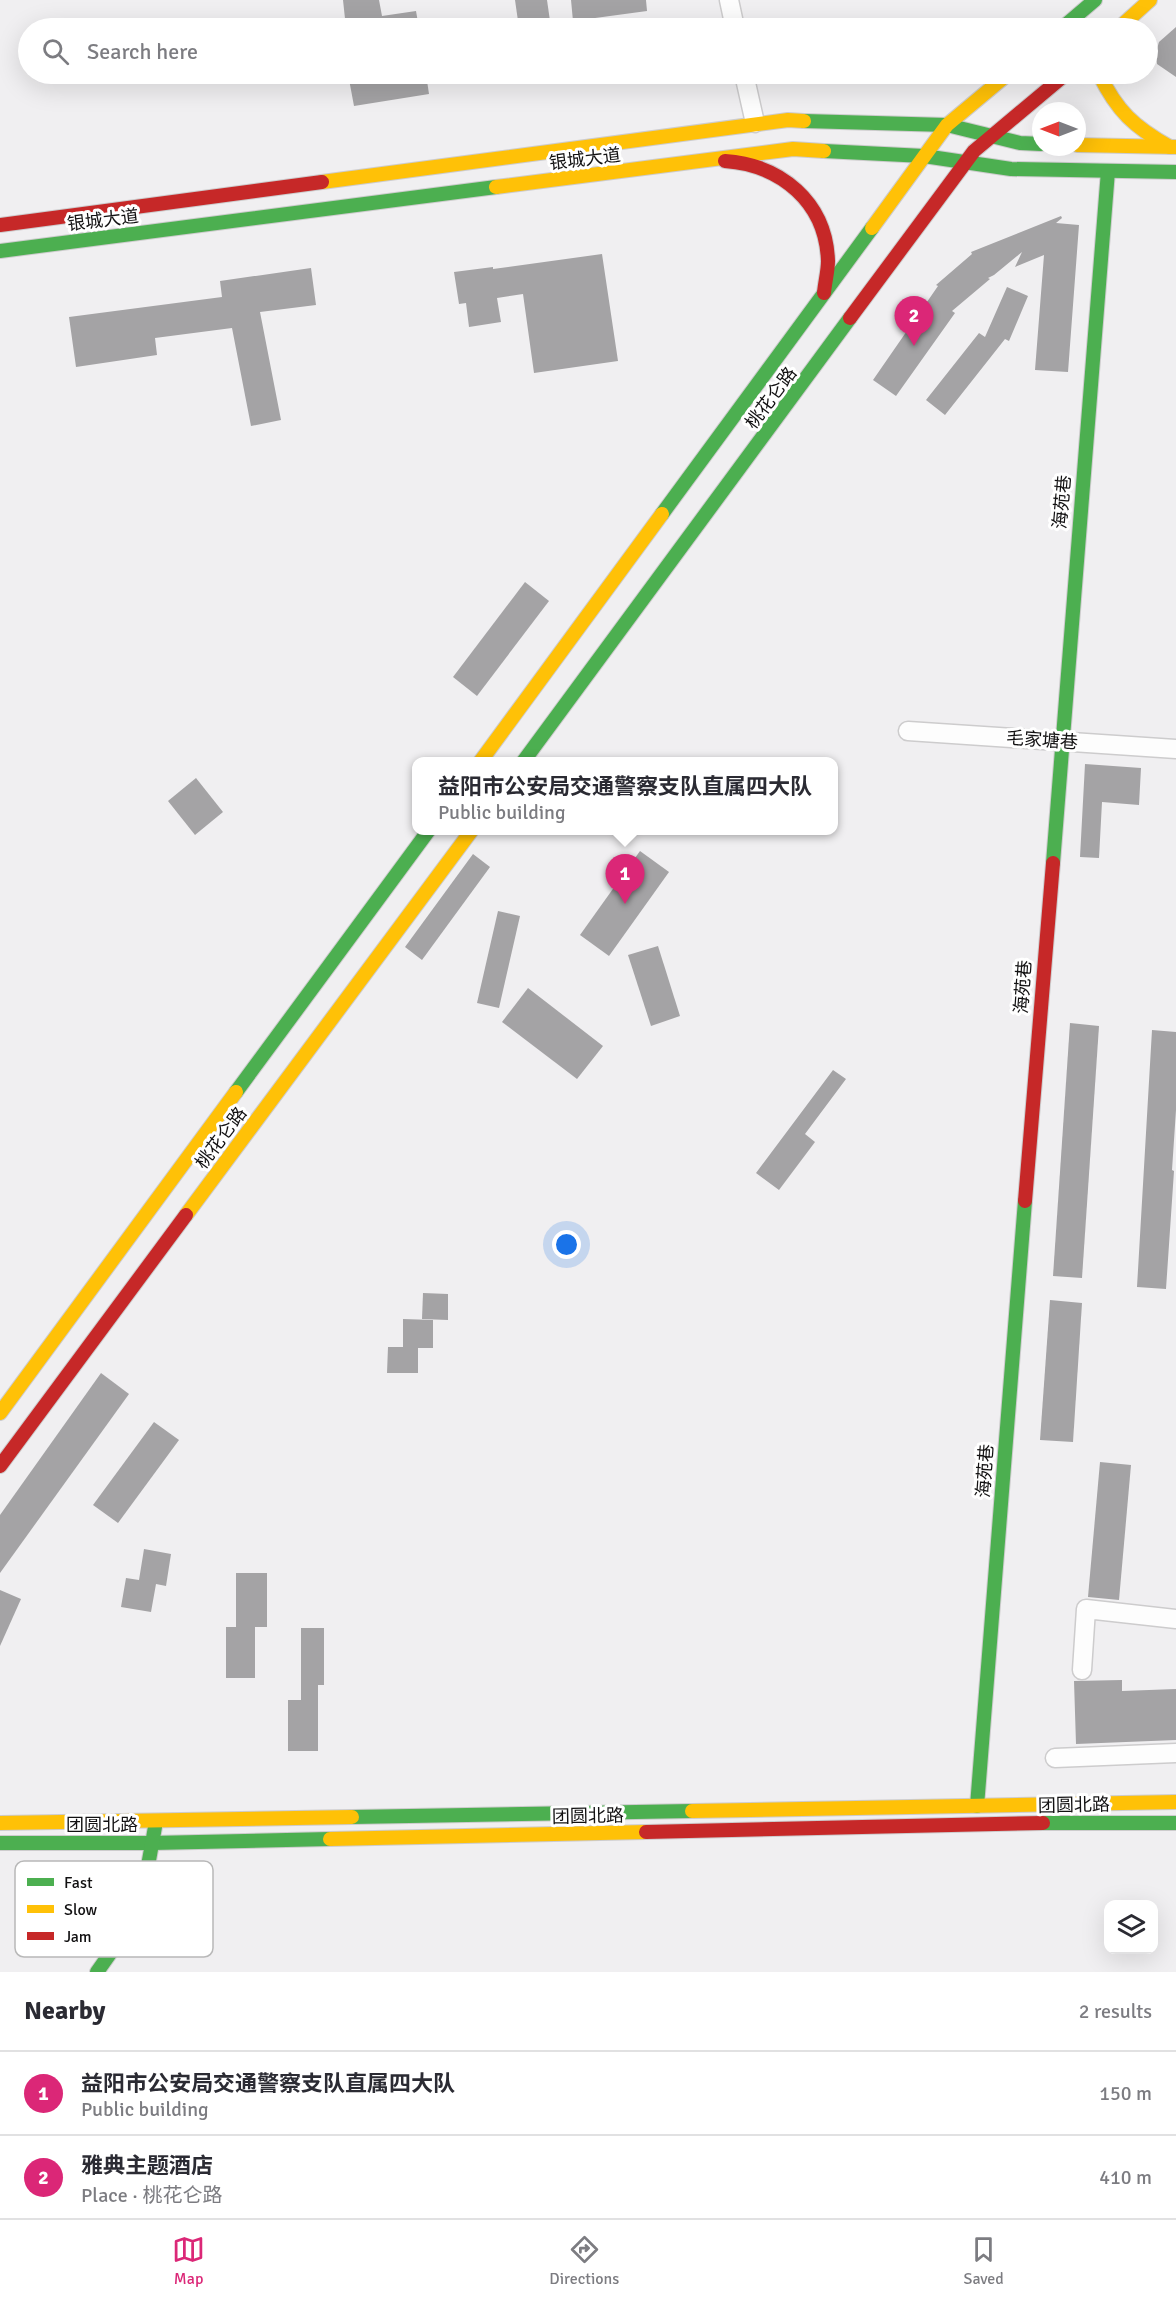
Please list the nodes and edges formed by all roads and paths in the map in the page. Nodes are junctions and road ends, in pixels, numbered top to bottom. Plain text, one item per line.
1 (729, 0) edge
2 (1095, 0) edge
3 (1150, 0) edge
4 (733, 18) edge
5 (1074, 18) edge
6 (1130, 18) edge
7 (746, 84) edge
8 (996, 84) edge
9 (1054, 84) edge
10 (1104, 84) edge
11 (755, 123) junction
12 (947, 125) junction
13 (992, 136) junction
14 (1032, 144) edge
15 (1086, 145) edge
16 (1173, 147) edge
17 (924, 156) junction
18 (713, 161) junction
19 (966, 162) junction
20 (1108, 171) junction
21 (1176, 172) edge
22 (0, 225) edge
23 (0, 251) edge
24 (824, 294) junction
25 (908, 731) dead end
26 (1060, 741) junction
27 (1176, 749) edge
28 (484, 757) edge
29 (527, 757) edge
30 (426, 835) edge
31 (469, 835) edge
32 (0, 1413) edge
33 (0, 1466) edge
34 (1176, 1619) edge
35 (1082, 1670) dead end
36 (1176, 1753) edge
37 (1055, 1758) dead end
38 (1176, 1802) edge
39 (977, 1806) junction
40 (156, 1821) junction
41 (0, 1823) edge
42 (1176, 1823) edge
43 (152, 1843) junction
44 (0, 1844) edge
45 (149, 1861) edge
46 (108, 1957) edge
47 (97, 1972) edge

1 - 4 street
2 - 5 main road
3 - 6 main road
7 - 11 street
8 - 12 main road, 桃花仑路
9 - 13 main road, 桃花仑路
10 - 16 main road
11 - 12 main road, 银城大道
11 - 22 main road, 银城大道
12 - 13 main road, 银城大道
12 - 17 main road, 桃花仑路
13 - 14 main road, 银城大道
13 - 19 main road, 桃花仑路
15 - 16 main road
17 - 18 main road, 银城大道
17 - 19 main road, 银城大道
17 - 24 main road, 桃花仑路
18 - 23 main road, 银城大道
18 - 24 main road
19 - 20 main road, 银城大道
19 - 29 main road, 桃花仑路
20 - 21 main road, 银城大道
20 - 26 main road, 海苑巷
24 - 28 main road, 桃花仑路
25 - 26 street, 毛家塘巷
26 - 27 street, 毛家塘巷
26 - 39 main road, 海苑巷
30 - 32 main road, 桃花仑路
31 - 33 main road, 桃花仑路
34 - 35 street
36 - 37 street
38 - 39 main road, 团圆北路
39 - 40 main road, 团圆北路
40 - 41 main road, 团圆北路
40 - 43 main road
42 - 43 main road, 团圆北路
43 - 44 main road, 团圆北路
43 - 45 main road
46 - 47 main road

